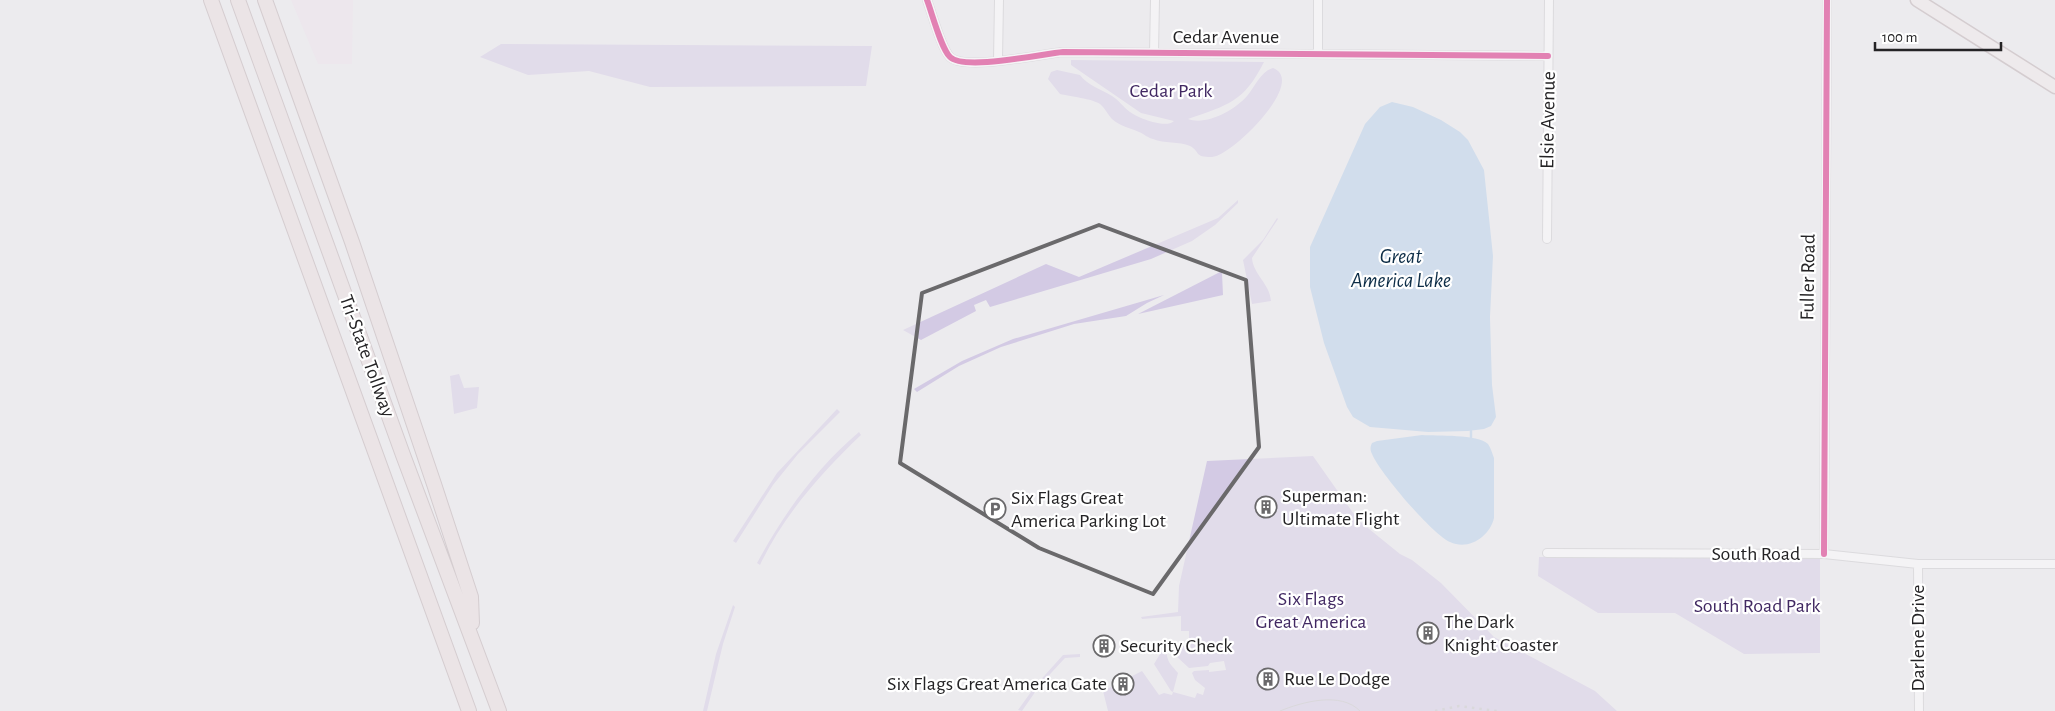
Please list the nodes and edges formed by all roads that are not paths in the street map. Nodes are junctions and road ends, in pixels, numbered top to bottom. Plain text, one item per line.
1 (211, 0) edge
2 (238, 0) edge
3 (265, 0) edge
4 (927, 0) edge
5 (999, 0) edge
6 (1155, 0) edge
7 (1318, 0) edge
8 (1549, 0) edge
9 (1826, 0) edge
10 (1917, 0) edge
11 (1154, 52) junction
12 (1318, 54) junction
13 (1548, 56) junction
14 (998, 60) junction
15 (2055, 87) edge
16 (1547, 239) dead end
17 (1547, 553) dead end
18 (1824, 554) junction
19 (1918, 564) junction
20 (2055, 564) edge
21 (472, 636) junction
22 (469, 711) edge
23 (499, 711) edge
24 (1919, 711) edge

1 - 22 highway, Tri-State Tollway
2 - 21 highway, Tri-State Tollway
3 - 21 highway
4 - 14 street, Cedar Avenue
5 - 14 street
6 - 11 street
7 - 12 street
8 - 13 street, Elsie Avenue
9 - 18 street, Fuller Road
10 - 15 main road
11 - 12 street, Cedar Avenue
11 - 14 street, Cedar Avenue
12 - 13 street, Cedar Avenue
13 - 16 street, Elsie Avenue
17 - 18 street, South Road
18 - 19 street, South Road
19 - 20 street, South Road
19 - 24 street, Darlene Drive
21 - 23 highway, Tri-State Tollway

